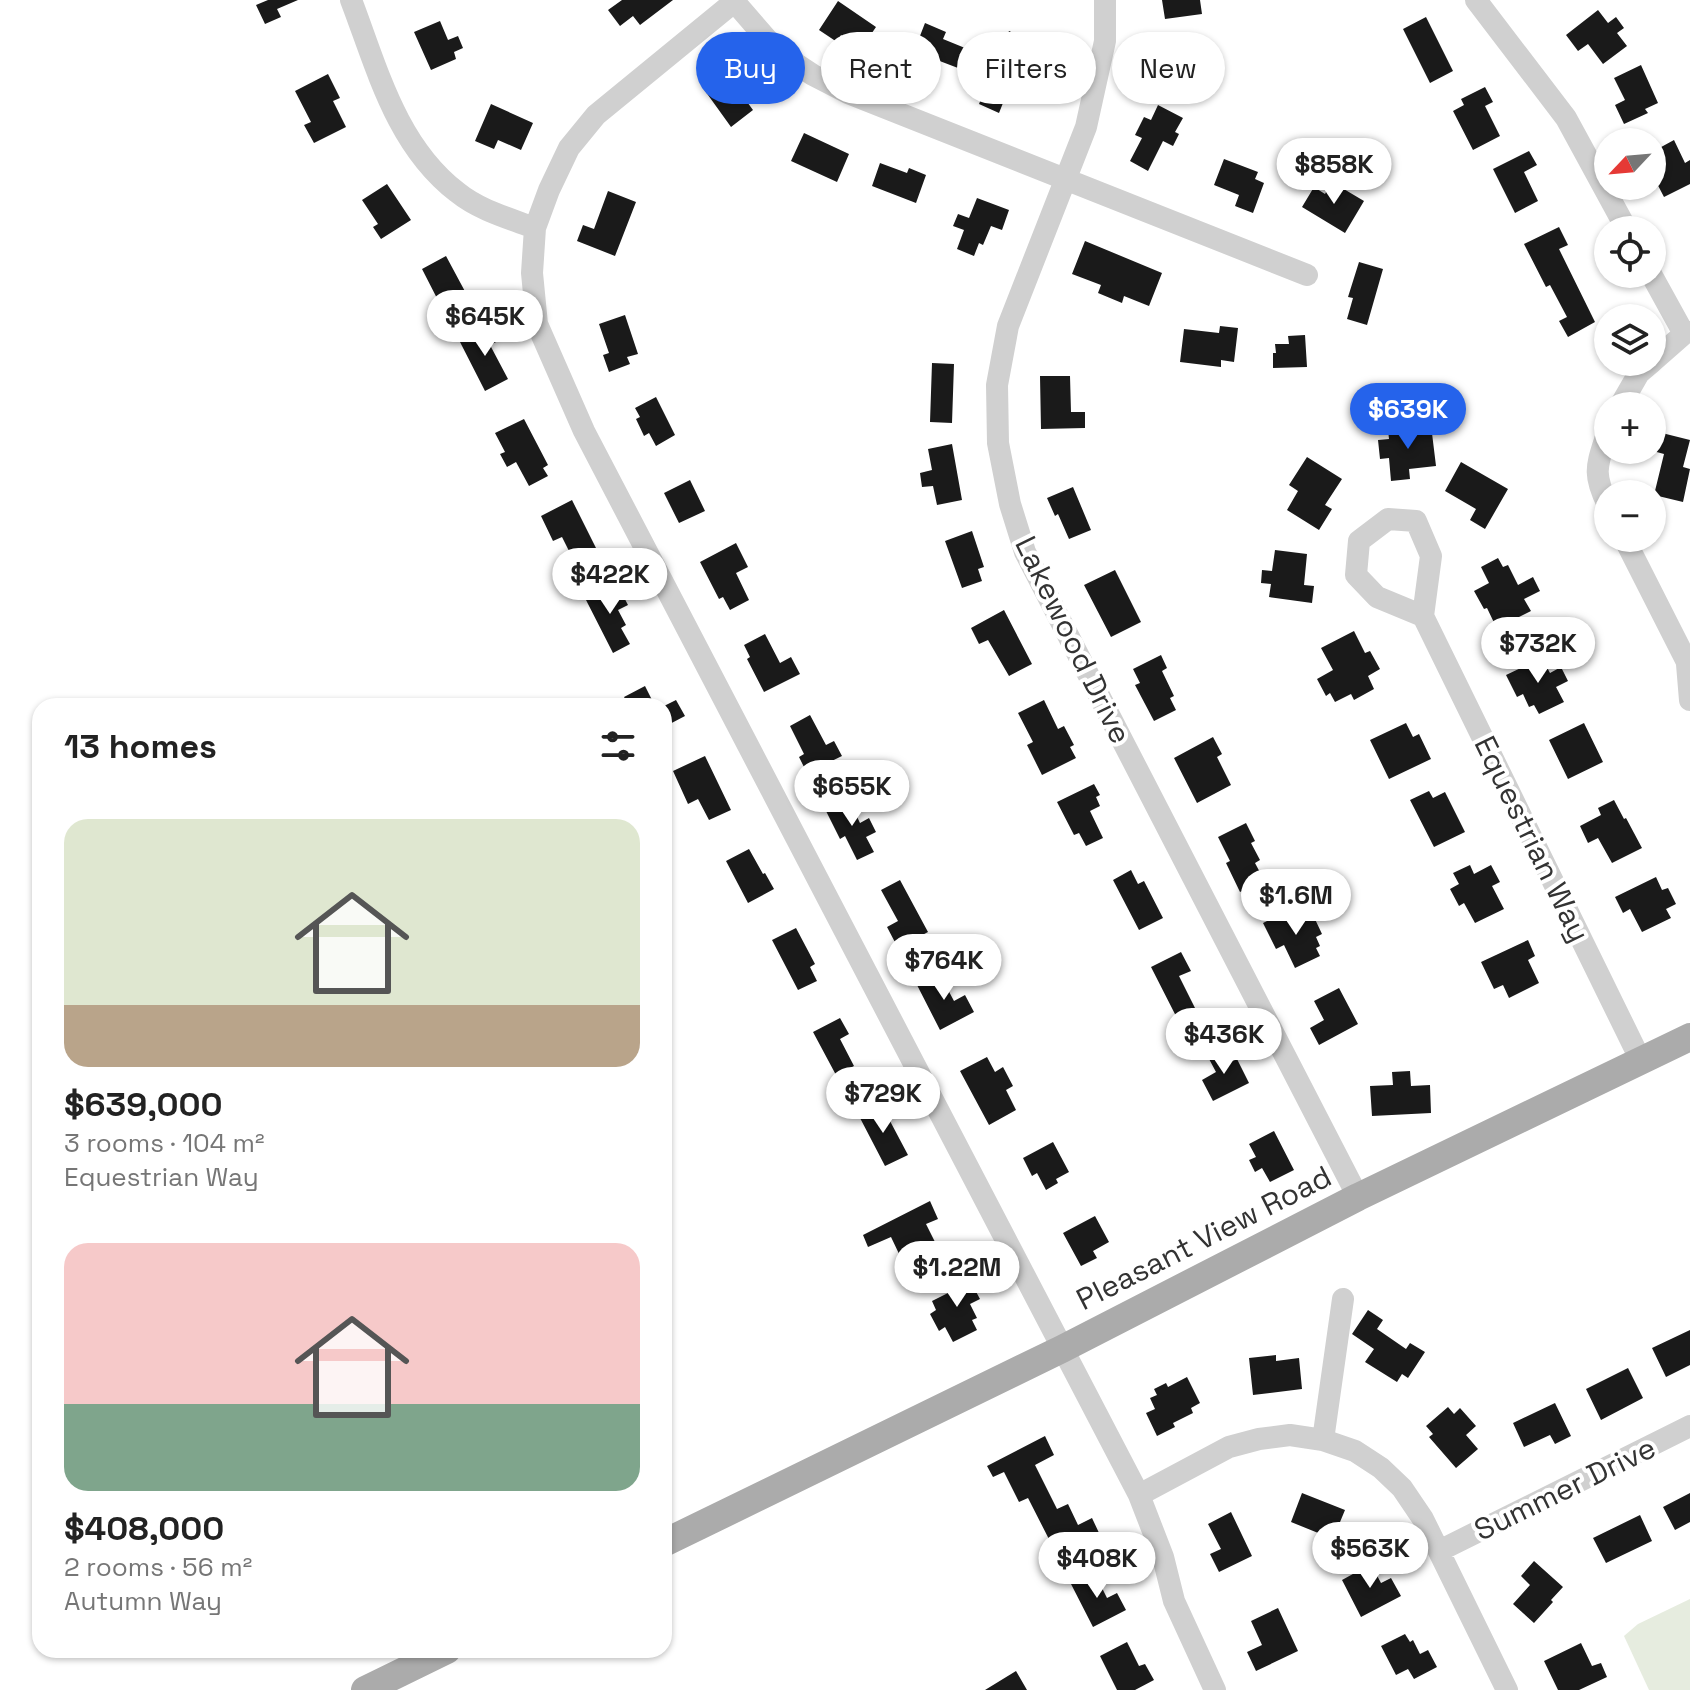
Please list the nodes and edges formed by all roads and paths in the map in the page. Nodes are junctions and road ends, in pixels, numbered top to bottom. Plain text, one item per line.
1 (351, 0) edge
2 (1105, 0) edge
3 (1476, 0) edge
4 (734, 1) edge
5 (1064, 178) junction
6 (1619, 216) edge
7 (535, 228) junction
8 (1307, 275) dead end
9 (1660, 288) edge
10 (1687, 333) edge
11 (1666, 350) edge
12 (1631, 552) edge
13 (1423, 616) junction
14 (1688, 666) edge
15 (1690, 700) edge
16 (1690, 1037) edge
17 (1641, 1061) junction
18 (1358, 1197) junction
19 (1343, 1299) dead end
20 (1062, 1349) junction
21 (1690, 1426) edge
22 (1323, 1440) junction
23 (1139, 1495) junction
24 (672, 1539) edge
25 (1439, 1551) junction
26 (431, 1658) edge
27 (365, 1690) edge
28 (1215, 1690) edge
29 (1507, 1690) edge

1 - 7 street
2 - 5 street, Lakewood Drive
3 - 6 street
4 - 5 street
4 - 7 street
5 - 8 street
5 - 18 street, Lakewood Drive
7 - 20 street
9 - 10 street
10 - 11 street
12 - 14 street
13 - 13 street
13 - 17 street, Equestrian Way
14 - 15 street
16 - 17 main road, Pleasant View Road
17 - 18 main road, Pleasant View Road
18 - 20 main road, Pleasant View Road
19 - 22 street
20 - 23 street
20 - 24 main road, Pleasant View Road
21 - 25 street, Summer Drive
22 - 23 street
22 - 25 street
23 - 28 street
25 - 29 street
26 - 27 main road

